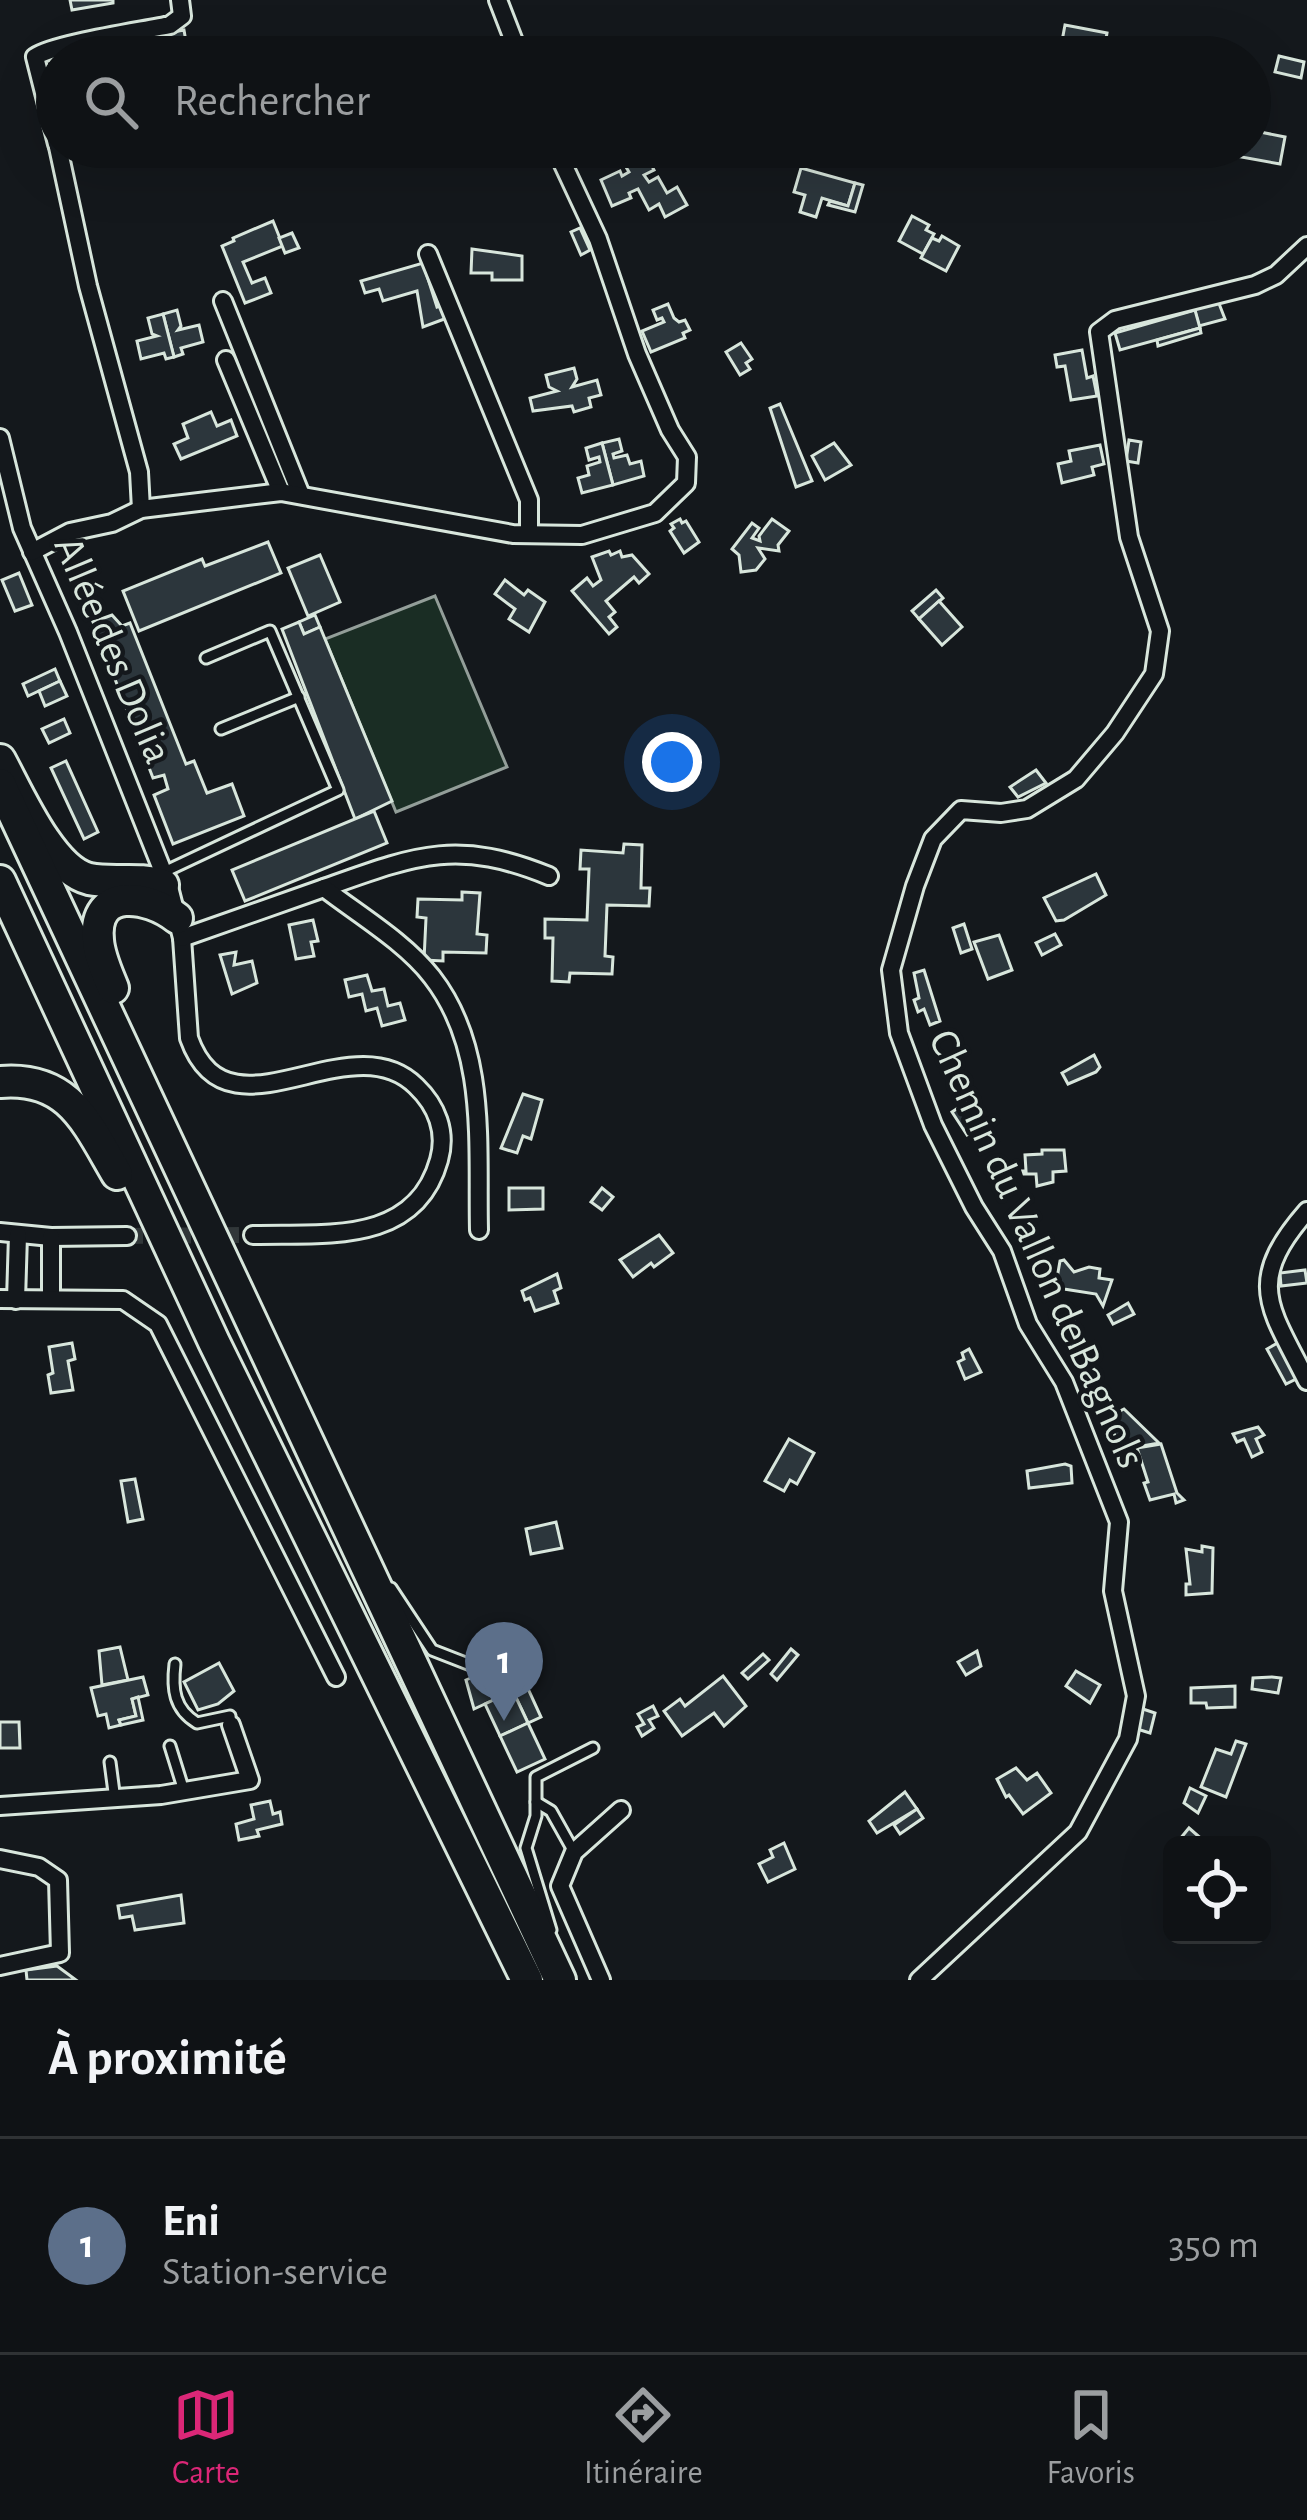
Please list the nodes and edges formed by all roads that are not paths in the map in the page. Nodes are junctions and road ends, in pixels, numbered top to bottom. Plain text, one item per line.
1 (180, 0) edge
2 (498, 0) edge
3 (122, 36) edge
4 (512, 36) edge
5 (62, 168) edge
6 (565, 168) edge
7 (1307, 246) edge
8 (428, 254) dead end
9 (223, 301) dead end
10 (226, 360) dead end
11 (0, 438) edge
12 (280, 492) junction
13 (301, 494) junction
14 (141, 509) junction
15 (529, 534) junction
16 (32, 552) junction
17 (206, 658) dead end
18 (298, 697) junction
19 (221, 729) dead end
20 (0, 760) edge
21 (0, 784) edge
22 (549, 876) dead end
23 (166, 879) junction
24 (0, 881) edge
25 (324, 888) junction
26 (179, 928) junction
27 (0, 1082) edge
28 (173, 1158) junction
29 (1307, 1211) edge
30 (479, 1230) dead end
31 (9, 1233) edge
32 (253, 1235) tunnel mouth
33 (127, 1236) tunnel mouth
34 (50, 1237) junction
35 (8, 1299) edge
36 (51, 1299) junction
37 (214, 1342) junction
38 (1307, 1382) edge
39 (334, 1493) junction
40 (175, 1664) dead end
41 (486, 1671) dead end
42 (336, 1678) dead end
43 (231, 1725) joint
44 (170, 1745) dead end
45 (593, 1748) dead end
46 (110, 1762) dead end
47 (532, 1765) dead end
48 (536, 1778) junction
49 (184, 1791) junction
50 (115, 1800) junction
51 (536, 1802) junction
52 (0, 1806) edge
53 (621, 1810) dead end
54 (574, 1852) junction
55 (0, 1859) edge
56 (0, 1966) edge
57 (527, 1980) edge
58 (562, 1980) edge
59 (601, 1980) edge
60 (919, 1980) edge

1 - 3 street
2 - 4 street
5 - 14 street
6 - 15 street
7 - 60 street, Chemin du Vallon de Bagnols
8 - 15 street
9 - 13 street
10 - 12 street
11 - 16 street, Allée des Dolia
12 - 13 street
12 - 14 street
13 - 15 street
14 - 16 street
16 - 23 street, Allée des Dolia
17 - 18 lane
18 - 19 lane
18 - 23 lane
20 - 23 highway
21 - 28 highway
22 - 25 street
23 - 26 street, Allée des Dolia
24 - 37 highway
25 - 26 street
25 - 30 street
26 - 28 highway
26 - 32 street, Allée des Dolia
27 - 37 highway
28 - 39 highway
29 - 38 street
31 - 34 street
31 - 35 street
33 - 34 street
34 - 36 street
35 - 36 street
36 - 42 street
37 - 57 highway
39 - 41 lane
39 - 58 highway
40 - 43 lane
43 - 49 street
44 - 49 lane
45 - 48 lane
46 - 50 lane
47 - 48 lane
48 - 51 lane
49 - 50 street
50 - 52 street
51 - 54 lane
51 - 58 lane
53 - 54 street
54 - 59 street
55 - 56 street

